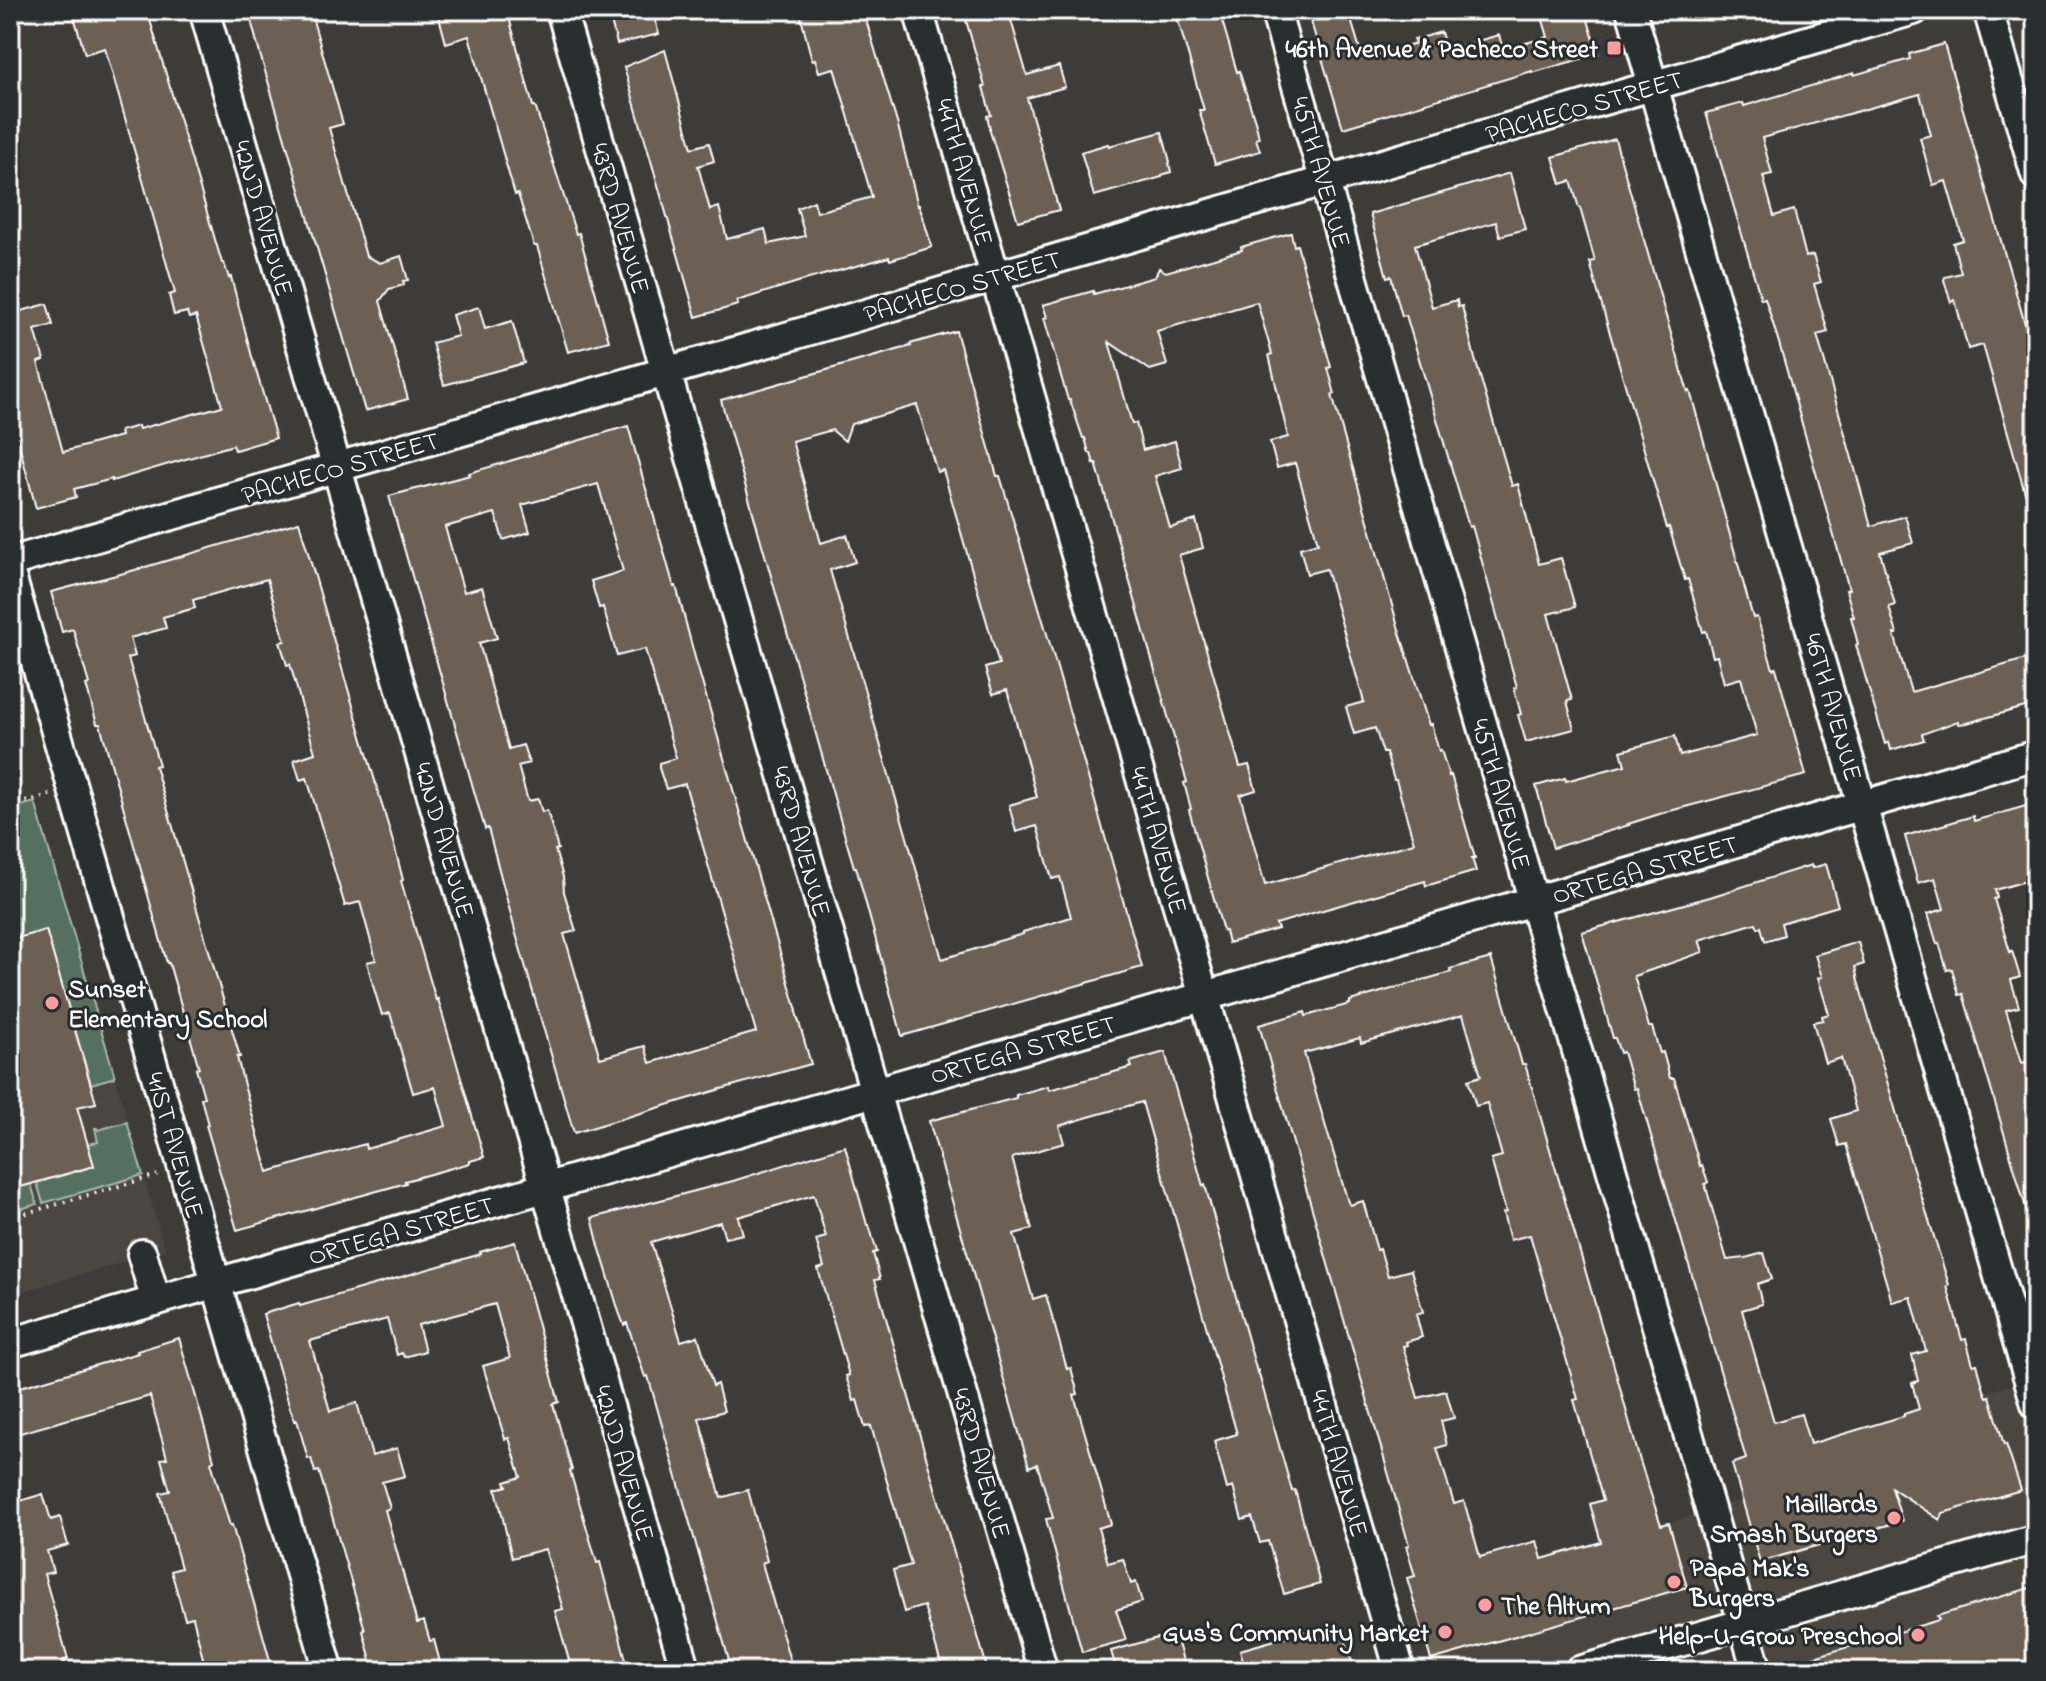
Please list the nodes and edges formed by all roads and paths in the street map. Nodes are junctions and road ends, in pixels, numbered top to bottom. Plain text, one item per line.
1 (204, 10) edge
2 (561, 10) edge
3 (918, 10) edge
4 (1275, 10) edge
5 (1631, 10) edge
6 (1914, 10) edge
7 (1988, 10) edge
8 (1653, 86) junction
9 (2036, 175) edge
10 (1325, 181) junction
11 (995, 277) junction
12 (666, 372) junction
13 (337, 468) junction
14 (10, 562) edge
15 (10, 573) edge
16 (2036, 755) edge
17 (73, 789) junction
18 (10, 806) edge
19 (1862, 806) junction
20 (1534, 901) junction
21 (1204, 997) junction
22 (875, 1092) junction
23 (183, 1168) junction
24 (546, 1188) junction
25 (10, 1218) edge
26 (142, 1254) dead end
27 (216, 1284) junction
28 (156, 1301) junction
29 (10, 1343) edge
30 (2036, 1404) edge
31 (2036, 1539) edge
32 (1743, 1623) junction
33 (329, 1671) edge
34 (686, 1671) edge
35 (1043, 1671) edge
36 (1400, 1671) edge
37 (1579, 1671) edge
38 (1757, 1671) edge

1 - 13 street, 42ND AVENUE
2 - 12 street, 43RD AVENUE
3 - 11 street, 44TH AVENUE
4 - 10 street, 45TH AVENUE
5 - 8 street, 46TH AVENUE
6 - 8 street, PACHECO STREET
7 - 9 street
8 - 10 street, PACHECO STREET
8 - 19 street, 46TH AVENUE
10 - 11 street, PACHECO STREET
10 - 20 street, 45TH AVENUE
11 - 12 street, PACHECO STREET
11 - 21 street, 44TH AVENUE
12 - 13 street, PACHECO STREET
12 - 22 street, 43RD AVENUE
13 - 14 street, PACHECO STREET
13 - 24 street, 42ND AVENUE
15 - 17 street, 41ST AVENUE
16 - 19 street, ORTEGA STREET
17 - 18 path
17 - 23 street, 41ST AVENUE
19 - 20 street, ORTEGA STREET
19 - 30 street, 46TH AVENUE
20 - 21 street, ORTEGA STREET
20 - 32 street, 45TH AVENUE
21 - 22 street, ORTEGA STREET
21 - 36 street, 44TH AVENUE
22 - 24 street, ORTEGA STREET
22 - 35 street, 43RD AVENUE
23 - 25 path
23 - 27 street, 41ST AVENUE
24 - 27 street, ORTEGA STREET
24 - 34 street, 42ND AVENUE
26 - 28 street
27 - 28 street, ORTEGA STREET
27 - 33 street, 41ST AVENUE
28 - 29 street, ORTEGA STREET
31 - 32 street
32 - 37 street
32 - 38 street, 45TH AVENUE

